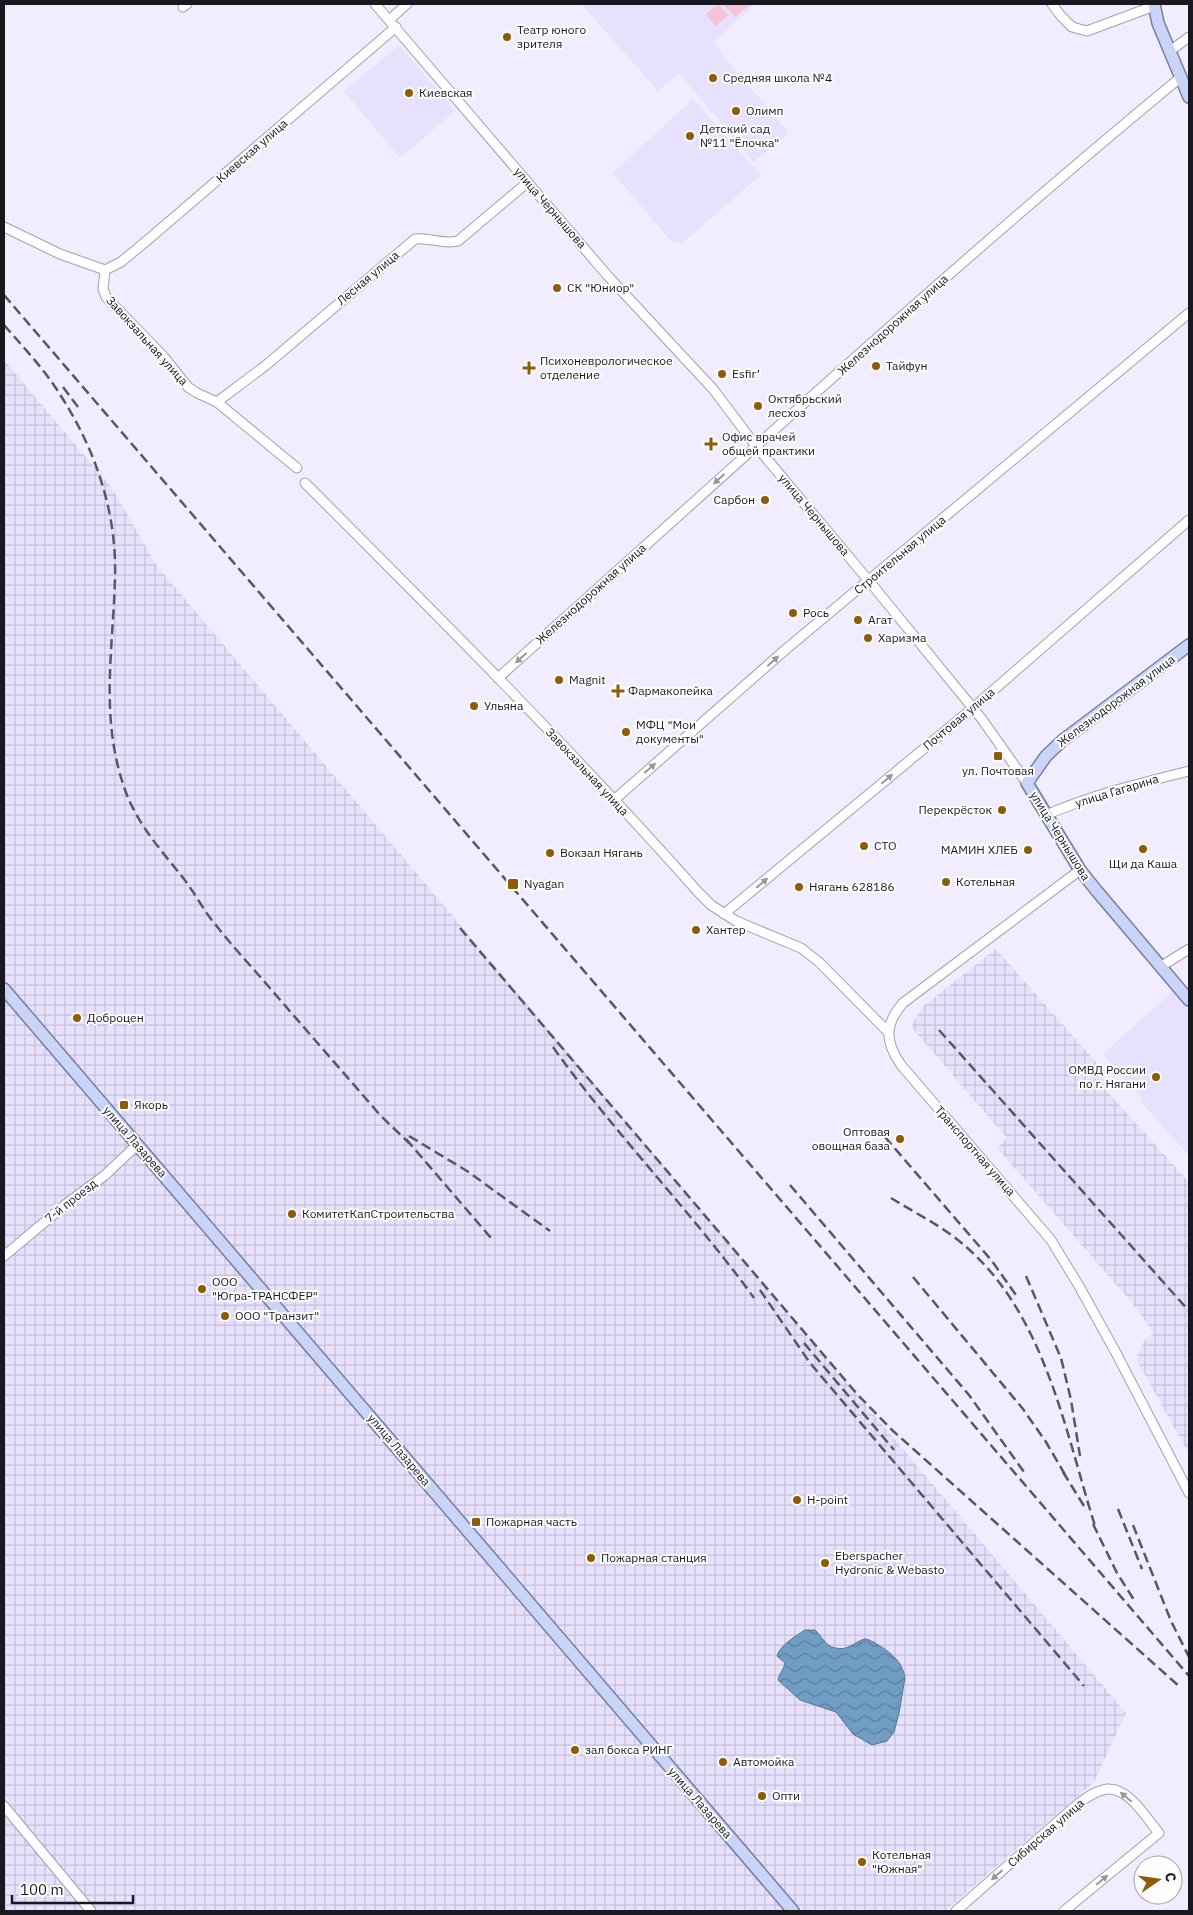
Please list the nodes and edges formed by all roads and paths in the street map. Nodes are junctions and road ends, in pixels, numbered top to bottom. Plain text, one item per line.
1 (375, 4) edge
2 (407, 4) edge
3 (1052, 4) edge
4 (1154, 5) edge
5 (389, 20) junction
6 (396, 28) junction
7 (1189, 37) edge
8 (1170, 51) junction
9 (1181, 77) junction
10 (1189, 96) edge
11 (528, 182) junction
12 (4, 227) edge
13 (105, 270) junction
14 (1189, 313) edge
15 (216, 402) junction
16 (756, 446) junction
17 (297, 468) dead end
18 (305, 483) dead end
19 (1189, 520) edge
20 (869, 581) junction
21 (1189, 646) edge
22 (498, 678) junction
23 (973, 708) junction
24 (1189, 771) edge
25 (1027, 783) junction
26 (614, 800) junction
27 (1046, 815) junction
28 (1080, 870) junction
29 (724, 914) junction
30 (1189, 949) edge
31 (1160, 967) junction
32 (4, 989) edge
33 (1189, 1000) edge
34 (888, 1032) junction
35 (137, 1145) junction
36 (4, 1256) edge
37 (1189, 1493) edge
38 (4, 1806) edge
39 (91, 1911) edge
40 (793, 1911) edge
41 (956, 1911) edge
42 (1064, 1911) edge

1 - 5 street, улица Чернышова
2 - 5 street
3 - 4 street
4 - 8 main road
5 - 6 street, улица Чернышова
6 - 11 street, улица Чернышова
6 - 13 street, Киевская улица
7 - 8 street
8 - 9 main road
9 - 10 main road
9 - 16 street, Железнодорожная улица
11 - 15 street, Лесная улица
11 - 16 street, улица Чернышова
12 - 13 street
13 - 15 street, Завокзальная улица
14 - 20 street, Строительная улица
15 - 17 street, Завокзальная улица
16 - 20 street, улица Чернышова
16 -> 22 street, Железнодорожная улица
18 - 22 street, Завокзальная улица
19 - 23 street, Почтовая улица
20 - 23 street, улица Чернышова
26 -> 20 street, Строительная улица
21 - 25 main road, Железнодорожная улица
22 - 26 street, Завокзальная улица
23 - 25 street, улица Чернышова
29 -> 23 street, Почтовая улица
24 - 27 street, улица Гагарина
25 - 27 main road, улица Чернышова
26 - 29 street, Завокзальная улица
27 - 28 main road, улица Чернышова
28 - 31 main road, улица Чернышова
28 - 34 street
29 - 34 street, Завокзальная улица
30 - 31 street
31 - 33 main road, улица Чернышова
32 - 35 main road, улица Лазарева
34 - 37 street, Транспортная улица
35 - 36 street, 7-й проезд
35 - 40 main road, улица Лазарева
38 - 39 street
42 -> 41 street, Сибирская улица

